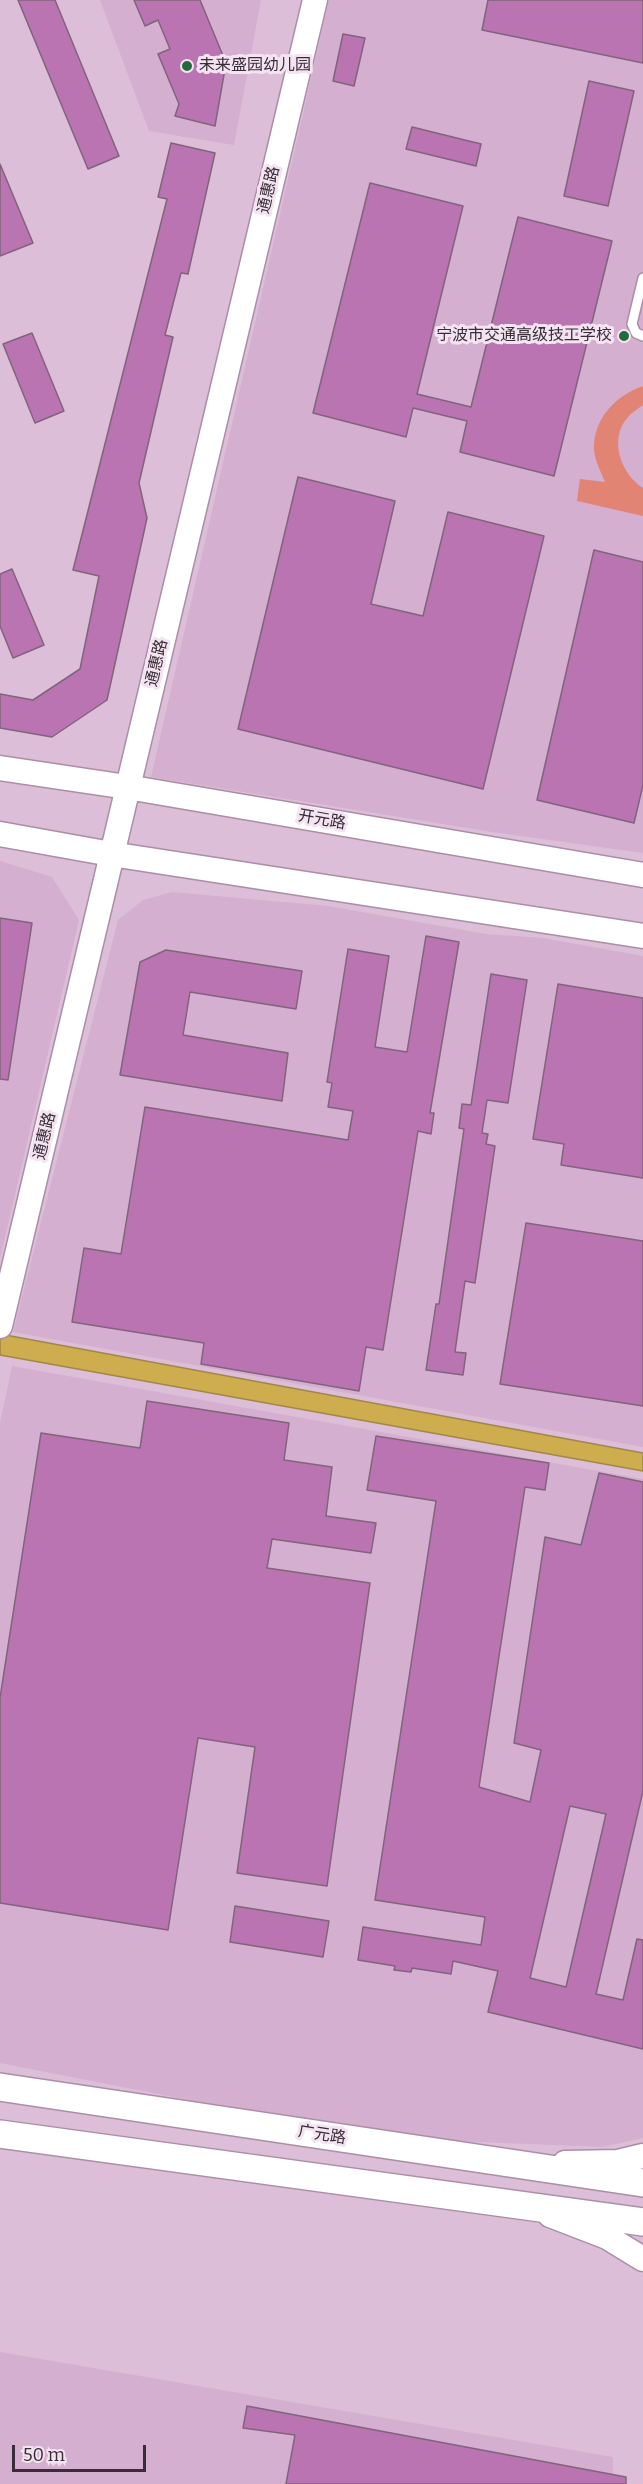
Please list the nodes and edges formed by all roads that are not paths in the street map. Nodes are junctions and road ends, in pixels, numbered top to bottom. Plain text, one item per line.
1 (315, 0) edge
2 (643, 278) edge
3 (643, 336) edge
4 (0, 768) edge
5 (127, 787) junction
6 (0, 834) edge
7 (111, 854) junction
8 (643, 875) edge
9 (643, 936) edge
10 (0, 1326) edge
11 (0, 2086) edge
12 (0, 2134) edge
13 (643, 2156) edge
14 (509, 2163) junction
15 (643, 2183) edge
16 (528, 2206) junction
17 (643, 2222) edge
18 (643, 2259) edge

1 - 5 main road, 通惠路
2 - 3 lane
4 - 5 main road, 开元路
5 - 7 main road, 通惠路
5 - 8 main road, 开元路
6 - 7 main road
7 - 9 main road
7 - 10 main road, 通惠路
11 - 14 main road, 广元路
12 - 16 main road
13 - 14 main road
14 - 15 main road, 广元路
16 - 17 main road
16 - 18 main road

